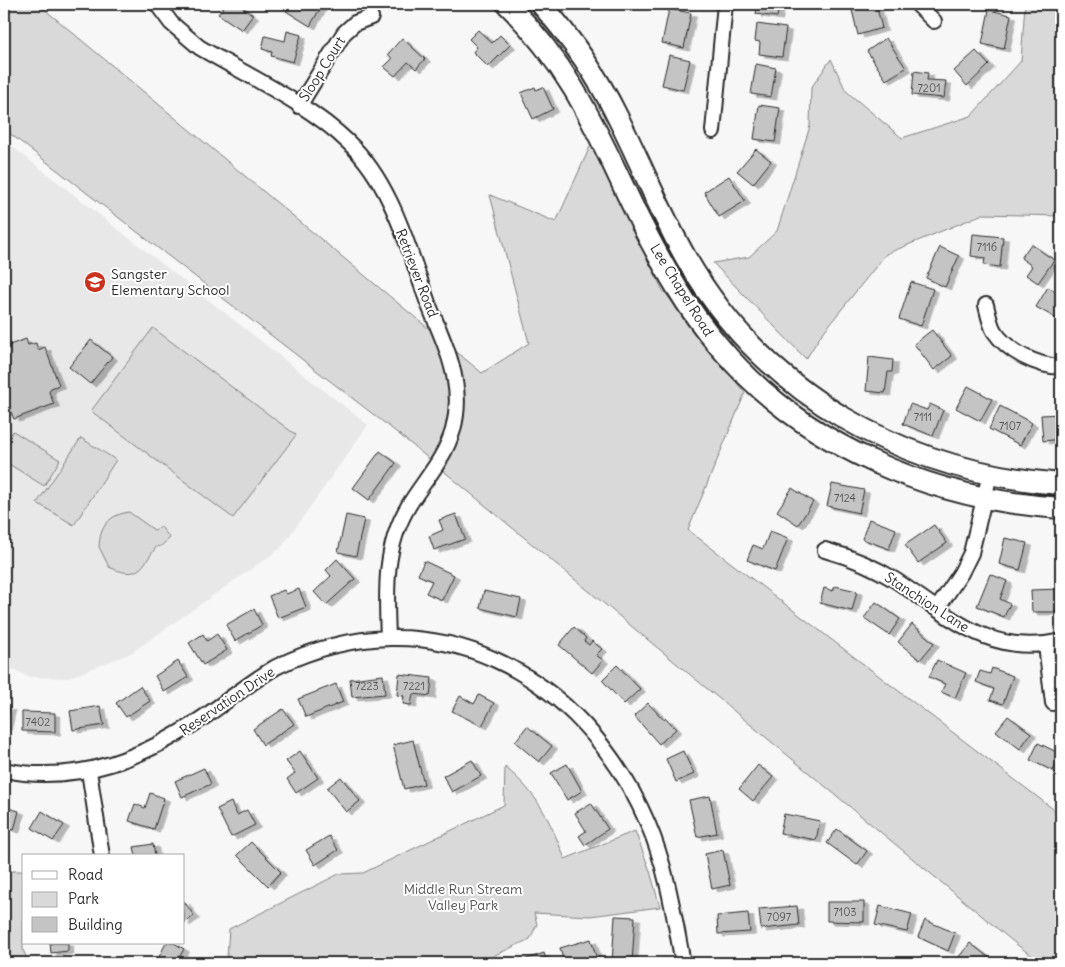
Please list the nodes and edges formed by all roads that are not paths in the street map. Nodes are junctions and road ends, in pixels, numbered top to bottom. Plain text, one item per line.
1 (157, 4) edge
2 (507, 4) edge
3 (541, 4) edge
4 (726, 4) edge
5 (917, 4) edge
6 (371, 16) dead end
7 (934, 21) dead end
8 (299, 106) junction
9 (617, 115) junction
10 (595, 125) junction
11 (713, 131) dead end
12 (986, 305) dead end
13 (1061, 367) edge
14 (990, 474) junction
15 (1061, 484) edge
16 (986, 500) junction
17 (1061, 508) edge
18 (825, 550) dead end
19 (937, 609) junction
20 (388, 637) junction
21 (1061, 641) edge
22 (1046, 645) junction
23 (1052, 703) dead end
24 (4, 770) edge
25 (89, 771) junction
26 (102, 854) edge
27 (683, 963) edge

1 - 8 street, Retriever Road
2 - 10 main road, Lee Chapel Road
3 - 9 main road, Lee Chapel Road
4 - 11 street
5 - 7 street
6 - 8 street, Sloop Court
8 - 20 street, Retriever Road
9 - 10 main road
9 - 14 main road, Lee Chapel Road
10 - 16 main road, Lee Chapel Road
12 - 13 street
14 - 15 main road, Lee Chapel Road
14 - 16 street
16 - 17 main road, Lee Chapel Road
16 - 19 street
18 - 19 street, Stanchion Lane
19 - 22 street, Stanchion Lane
20 - 25 street, Reservation Drive
20 - 27 street, Reservation Drive
21 - 22 street, Stanchion Lane
22 - 23 street
24 - 25 street, Reservation Drive
25 - 26 street

